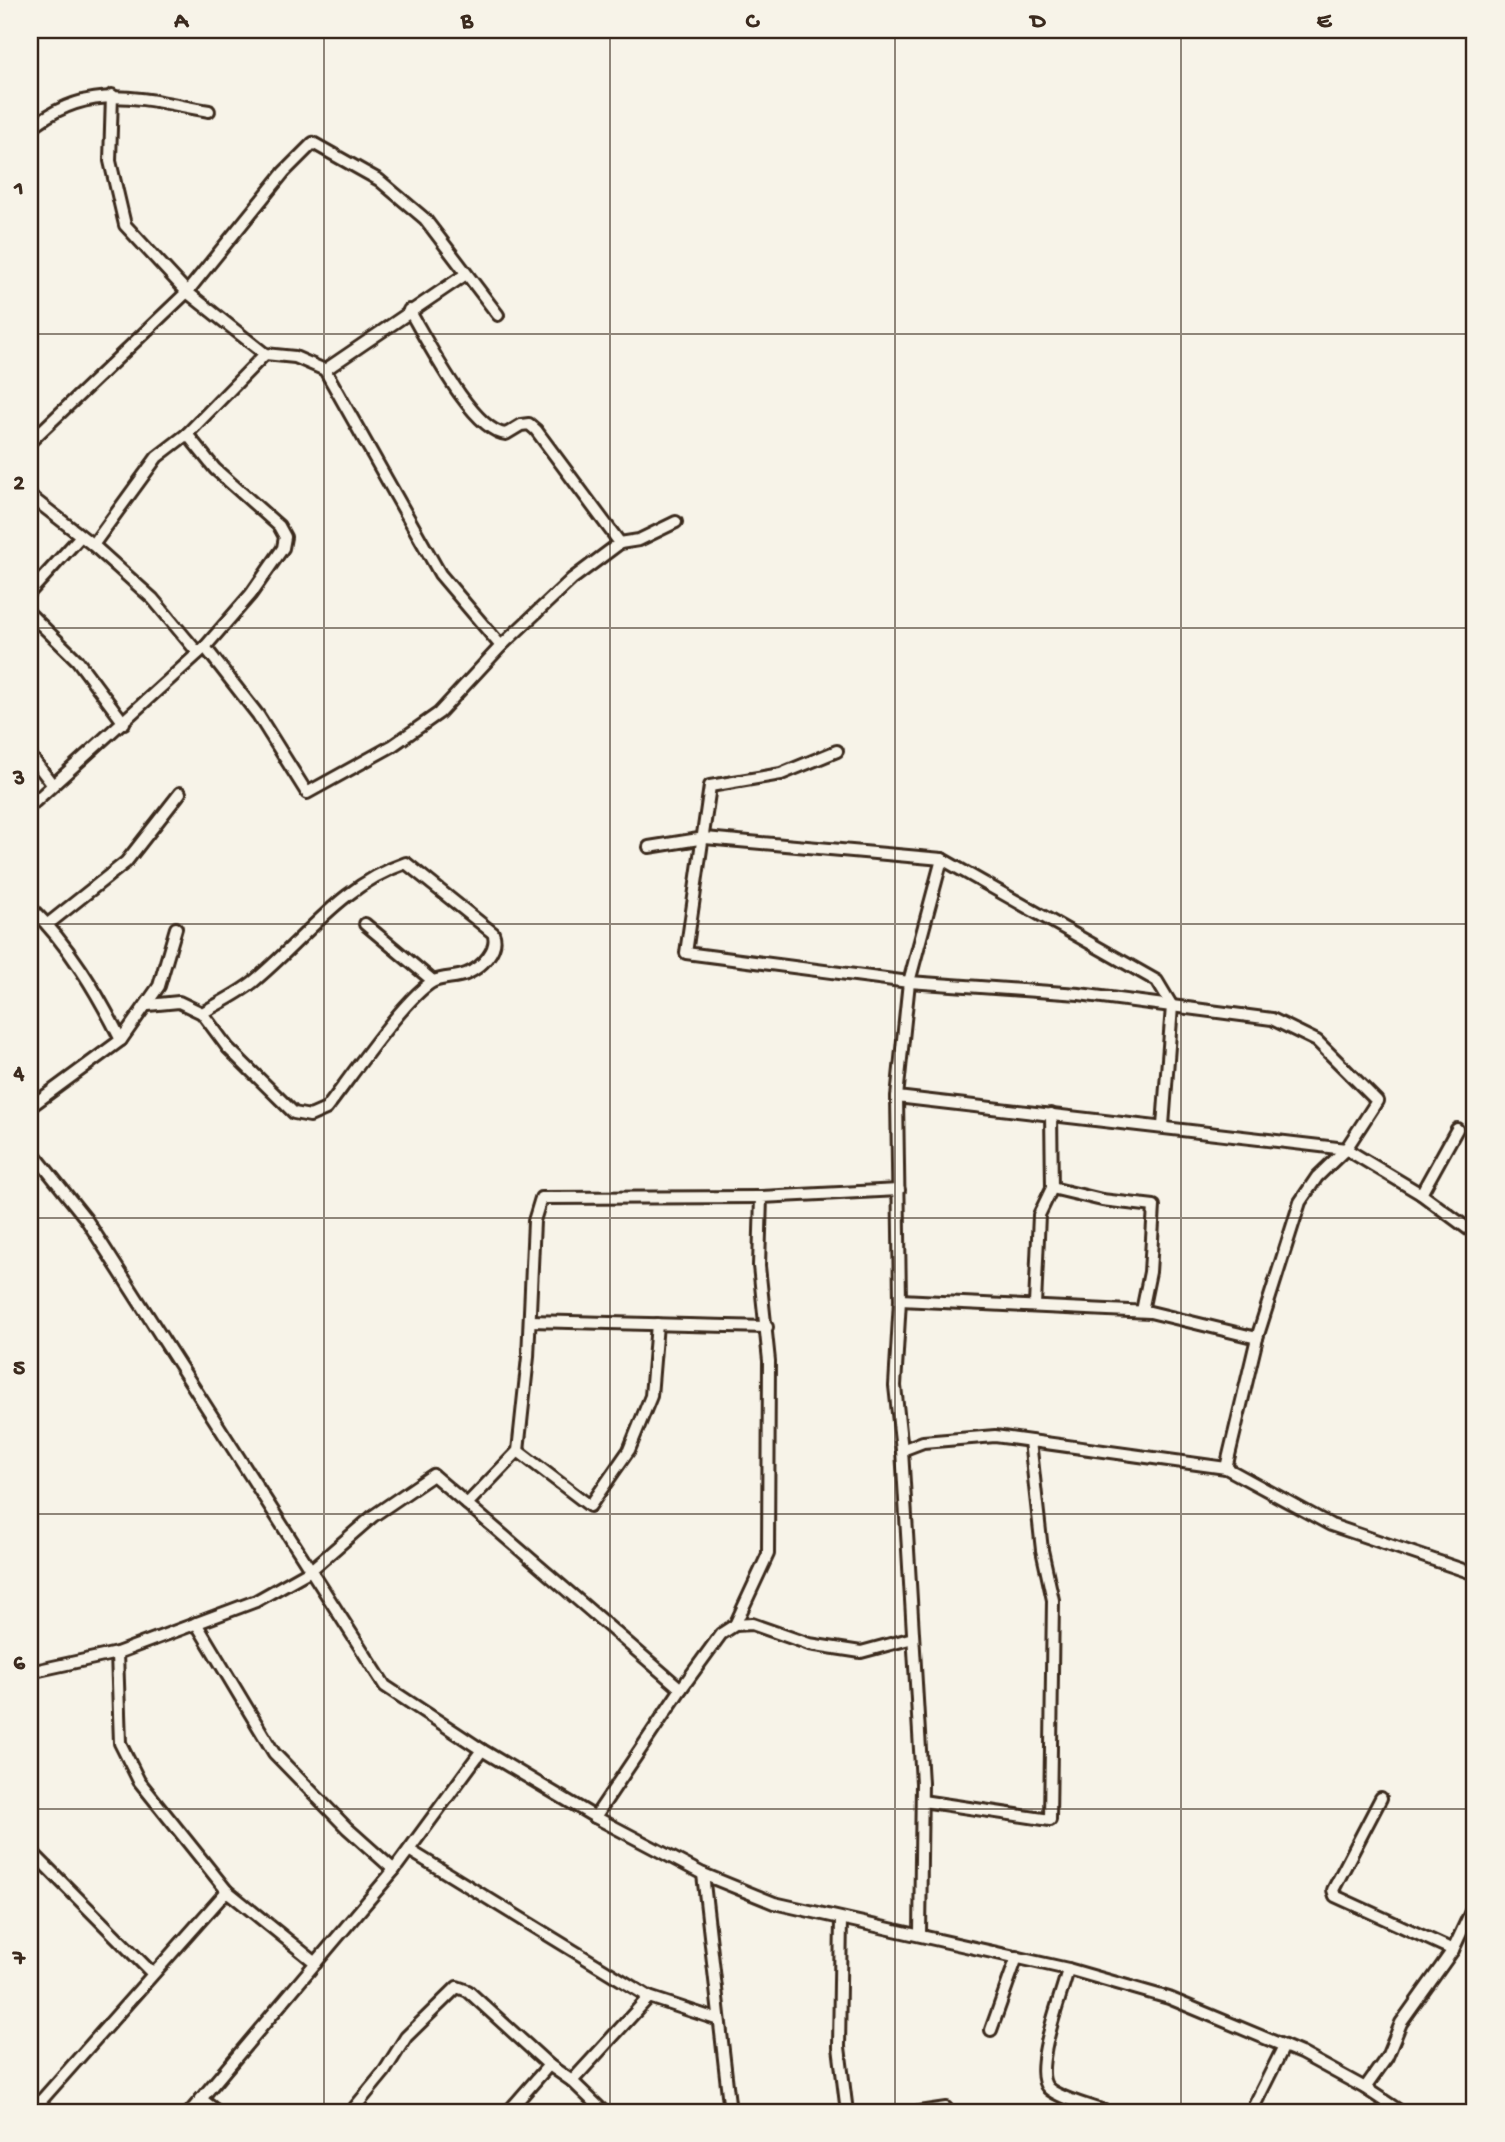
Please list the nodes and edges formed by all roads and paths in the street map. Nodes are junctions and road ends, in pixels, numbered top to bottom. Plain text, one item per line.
1 (112, 94) junction
2 (208, 111) dead end
3 (30, 129) edge
4 (466, 274) junction
5 (187, 292) junction
6 (409, 310) junction
7 (498, 315) dead end
8 (265, 354) junction
9 (325, 370) junction
10 (187, 434) junction
11 (30, 442) edge
12 (30, 496) edge
13 (676, 522) dead end
14 (80, 537) junction
15 (620, 542) junction
16 (93, 545) junction
17 (30, 592) edge
18 (30, 614) edge
19 (501, 646) junction
20 (202, 650) junction
21 (124, 723) junction
22 (837, 751) dead end
23 (30, 755) edge
24 (52, 784) junction
25 (180, 793) dead end
26 (30, 806) edge
27 (705, 838) junction
28 (649, 847) dead end
29 (943, 859) junction
30 (30, 907) edge
31 (48, 924) junction
32 (365, 924) dead end
33 (176, 928) dead end
34 (433, 981) junction
35 (909, 982) junction
36 (148, 1005) junction
37 (1172, 1006) junction
38 (202, 1013) junction
39 (121, 1040) junction
40 (897, 1097) junction
41 (30, 1107) edge
42 (1051, 1114) junction
43 (1163, 1126) junction
44 (1457, 1129) dead end
45 (30, 1149) edge
46 (1346, 1149) junction
47 (1052, 1188) junction
48 (899, 1190) junction
49 (1422, 1194) junction
50 (761, 1197) junction
51 (1475, 1234) edge
52 (900, 1300) junction
53 (1035, 1306) junction
54 (1142, 1311) junction
55 (530, 1321) junction
56 (657, 1324) junction
57 (767, 1327) junction
58 (1257, 1338) junction
59 (1030, 1441) junction
60 (902, 1450) junction
61 (518, 1451) junction
62 (1226, 1468) junction
63 (467, 1504) junction
64 (311, 1570) junction
65 (1475, 1574) edge
66 (196, 1623) junction
67 (735, 1625) junction
68 (913, 1638) junction
69 (117, 1653) junction
70 (30, 1672) edge
71 (681, 1689) junction
72 (482, 1749) junction
73 (1381, 1798) dead end
74 (922, 1801) junction
75 (595, 1817) junction
76 (30, 1850) edge
77 (409, 1850) junction
78 (394, 1870) junction
79 (703, 1874) junction
80 (227, 1891) junction
81 (1475, 1903) edge
82 (841, 1919) junction
83 (920, 1933) junction
84 (1452, 1950) junction
85 (1017, 1957) junction
86 (316, 1963) junction
87 (1068, 1969) junction
88 (152, 1973) junction
89 (649, 1997) junction
90 (719, 2020) junction
91 (990, 2030) dead end
92 (1284, 2046) junction
93 (549, 2065) junction
94 (572, 2081) junction
95 (1365, 2088) junction
96 (201, 2099) junction
97 (946, 2108) dead end
98 (32, 2112) edge
99 (190, 2112) edge
100 (218, 2112) edge
101 (351, 2112) edge
102 (508, 2112) edge
103 (604, 2112) edge
104 (730, 2112) edge
105 (847, 2112) edge
106 (919, 2112) edge
107 (1107, 2112) edge
108 (1251, 2112) edge
109 (1401, 2112) edge

1 - 2 street
1 - 3 street
1 - 5 street
4 - 5 street
4 - 6 street
4 - 7 street
5 - 8 street
5 - 11 street
6 - 9 street
6 - 15 street
8 - 9 street
8 - 10 street
9 - 19 street
10 - 16 street
10 - 20 street
12 - 14 street
13 - 15 street
14 - 16 street
14 - 17 street
15 - 19 street
16 - 20 street
18 - 21 street
19 - 20 street
20 - 21 street
21 - 24 street
22 - 27 street
23 - 24 street
24 - 26 street
25 - 31 street
27 - 28 street
27 - 29 street
27 - 35 street
29 - 35 street
29 - 37 street
30 - 31 street
31 - 39 street
32 - 34 street
33 - 36 street
34 - 38 street
34 - 38 street
35 - 37 street
35 - 40 street
36 - 38 street
36 - 39 street
37 - 43 street
37 - 46 street
39 - 41 street
40 - 42 street
40 - 48 street
42 - 43 street
42 - 47 street
43 - 46 street
44 - 49 street
45 - 64 street
46 - 49 street
46 - 58 street
47 - 53 street
47 - 54 street
48 - 50 street
48 - 52 street
49 - 51 street
50 - 55 street
50 - 57 street
52 - 53 street
52 - 60 street
53 - 54 street
54 - 58 street
55 - 56 street
55 - 61 street
56 - 57 street
56 - 61 street
57 - 67 street
58 - 62 street
59 - 60 street
59 - 62 street
59 - 74 street
60 - 68 street
61 - 63 street
62 - 65 street
63 - 64 street
63 - 71 street
64 - 66 street
64 - 72 street
66 - 69 street
66 - 78 street
67 - 68 street
67 - 71 street
68 - 74 street
69 - 70 street
69 - 80 street
71 - 75 street
72 - 75 street
72 - 77 street
73 - 84 street
74 - 83 street
75 - 79 street
76 - 88 street
77 - 78 street
77 - 89 street
78 - 86 street
79 - 82 street
79 - 90 street
80 - 86 street
80 - 88 street
81 - 84 street
82 - 83 street
82 - 105 street
83 - 85 street
84 - 95 street
85 - 87 street
85 - 91 street
86 - 96 street
87 - 92 street
87 - 107 street
88 - 98 street
89 - 90 street
89 - 94 street
90 - 104 street
92 - 95 street
92 - 108 street
93 - 94 street
93 - 101 street
93 - 102 street
94 - 103 street
95 - 109 street
96 - 99 street
96 - 100 street
97 - 106 street

